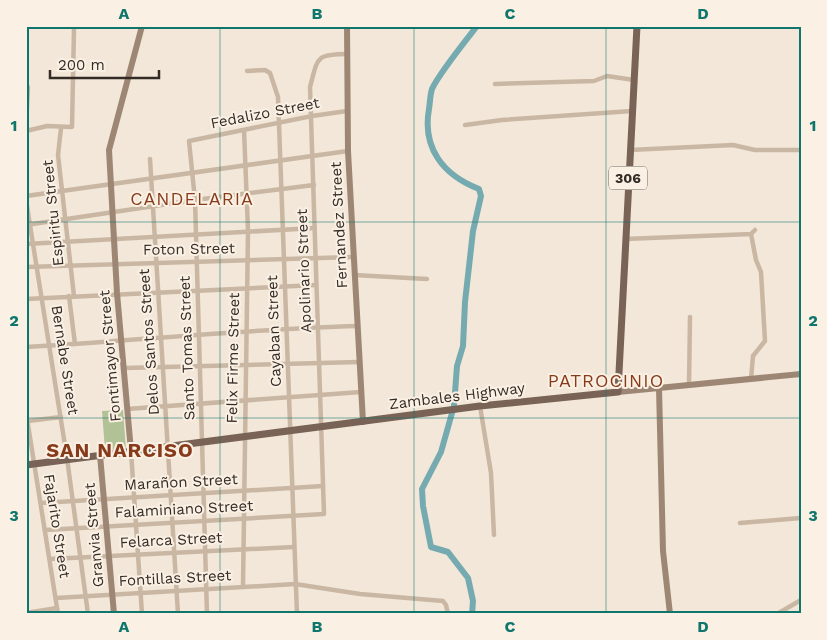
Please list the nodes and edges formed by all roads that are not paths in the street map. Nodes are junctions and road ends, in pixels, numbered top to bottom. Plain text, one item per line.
1 (142, 26) edge
2 (347, 26) edge
3 (637, 26) edge
4 (74, 28) dead end
5 (347, 54) junction
6 (247, 72) dead end
7 (634, 80) junction
8 (495, 84) dead end
9 (28, 87) dead end
10 (347, 111) junction
11 (632, 111) junction
12 (312, 116) junction
13 (280, 123) junction
14 (465, 125) dead end
15 (26, 126) edge
16 (61, 128) junction
17 (244, 130) junction
18 (26, 131) edge
19 (189, 141) joint
20 (630, 150) junction
21 (801, 150) edge
22 (348, 151) junction
23 (314, 157) junction
24 (150, 159) dead end
25 (280, 161) junction
26 (247, 165) junction
27 (193, 173) junction
28 (151, 180) junction
29 (110, 185) junction
30 (314, 186) junction
31 (281, 189) junction
32 (63, 191) junction
33 (248, 193) junction
34 (26, 198) edge
35 (195, 200) junction
36 (153, 207) junction
37 (112, 212) junction
38 (66, 220) junction
39 (28, 225) edge
40 (315, 228) junction
41 (284, 229) junction
42 (755, 230) dead end
43 (248, 231) junction
44 (196, 234) junction
45 (751, 234) junction
46 (155, 237) junction
47 (114, 239) junction
48 (624, 239) junction
49 (68, 241) junction
50 (33, 243) junction
51 (26, 244) edge
52 (353, 257) junction
53 (316, 258) junction
54 (284, 259) junction
55 (248, 260) junction
56 (197, 262) junction
57 (156, 263) junction
58 (115, 264) junction
59 (71, 265) junction
60 (26, 266) edge
61 (37, 266) junction
62 (354, 275) junction
63 (427, 279) dead end
64 (286, 285) junction
65 (316, 285) junction
66 (247, 287) junction
67 (198, 290) junction
68 (158, 291) junction
69 (117, 293) junction
70 (72, 296) junction
71 (26, 298) edge
72 (42, 298) junction
73 (690, 317) dead end
74 (357, 326) junction
75 (318, 327) junction
76 (287, 329) junction
77 (246, 331) junction
78 (199, 334) junction
79 (162, 337) junction
80 (121, 342) junction
81 (75, 344) junction
82 (50, 346) junction
83 (26, 347) edge
84 (359, 362) junction
85 (319, 363) junction
86 (287, 364) junction
87 (246, 365) junction
88 (201, 366) junction
89 (164, 367) junction
90 (124, 368) junction
91 (801, 374) edge
92 (751, 379) junction
93 (689, 385) junction
94 (659, 388) junction
95 (361, 392) junction
96 (618, 392) junction
97 (320, 395) junction
98 (288, 397) junction
99 (246, 400) junction
100 (202, 404) junction
101 (166, 406) junction
102 (480, 406) junction
103 (126, 409) junction
104 (26, 412) edge
105 (61, 417) junction
106 (28, 421) junction
107 (362, 422) junction
108 (321, 428) junction
109 (290, 432) junction
110 (244, 438) junction
111 (202, 443) junction
112 (169, 447) junction
113 (130, 451) junction
114 (100, 455) junction
115 (68, 458) junction
116 (35, 464) junction
117 (26, 465) edge
118 (323, 486) junction
119 (292, 487) junction
120 (245, 490) junction
121 (204, 493) junction
122 (171, 494) junction
123 (134, 497) junction
124 (103, 499) junction
125 (73, 501) junction
126 (41, 503) junction
127 (324, 514) joint
128 (293, 516) junction
129 (244, 518) junction
130 (801, 518) edge
131 (204, 521) junction
132 (173, 522) junction
133 (740, 523) dead end
134 (136, 525) junction
135 (105, 526) junction
136 (76, 528) junction
137 (45, 530) junction
138 (494, 535) dead end
139 (294, 547) junction
140 (244, 550) junction
141 (205, 551) junction
142 (175, 552) junction
143 (138, 554) junction
144 (108, 556) junction
145 (81, 558) junction
146 (50, 559) junction
147 (296, 584) junction
148 (243, 587) junction
149 (206, 589) junction
150 (176, 591) junction
151 (141, 592) junction
152 (112, 594) junction
153 (86, 596) junction
154 (56, 598) junction
155 (801, 600) edge
156 (57, 608) junction
157 (26, 613) edge
158 (58, 614) edge
159 (88, 614) edge
160 (114, 614) edge
161 (142, 614) edge
162 (178, 614) edge
163 (207, 614) edge
164 (297, 614) edge
165 (448, 614) edge
166 (670, 614) edge
167 (777, 614) edge

1 - 29 street, Fontimayor Street
2 - 5 street, Fernandez Street
3 - 7 main road, 306
4 - 16 street
5 - 10 street, Fernandez Street
5 - 12 street, Apolinario Street
6 - 13 street, Cayaban Street
7 - 8 street
7 - 11 main road, 306
9 - 15 street
10 - 12 street, Fedalizo Street
10 - 22 street, Fernandez Street
11 - 14 street
11 - 20 main road, 306
12 - 13 street, Fedalizo Street
12 - 23 street, Apolinario Street
13 - 17 street, Fedalizo Street
13 - 25 street, Cayaban Street
16 - 18 street
16 - 32 street, Espiritu Street
17 - 19 street, Fedalizo Street
17 - 26 street, Felix Firme Street
19 - 27 street, Santo Tomas Street
20 - 21 street
20 - 48 main road, 306
22 - 23 street
22 - 52 street, Fernandez Street
23 - 25 street
23 - 30 street, Apolinario Street
24 - 28 street, Delos Santos Street
25 - 26 street
25 - 31 street, Cayaban Street
26 - 27 street
26 - 33 street, Felix Firme Street
27 - 28 street
27 - 35 street, Santo Tomas Street
28 - 29 street
28 - 36 street, Delos Santos Street
29 - 32 street
29 - 37 street, Fontimayor Street
30 - 31 street
30 - 40 street, Apolinario Street
31 - 33 street
31 - 41 street, Cayaban Street
32 - 34 street
32 - 38 street, Espiritu Street
33 - 35 street
33 - 43 street, Felix Firme Street
34 - 39 street, Bernabe Street
35 - 36 street
35 - 44 street, Santo Tomas Street
36 - 37 street
36 - 46 street, Delos Santos Street
37 - 38 street
37 - 47 street, Fontimayor Street
38 - 39 street
38 - 49 street, Espiritu Street
39 - 50 street, Bernabe Street
40 - 41 street
40 - 53 street, Apolinario Street
41 - 43 street
41 - 54 street, Cayaban Street
42 - 45 street
43 - 44 street
43 - 55 street, Felix Firme Street
44 - 46 street
44 - 56 street, Santo Tomas Street
45 - 48 street
45 - 92 street
46 - 47 street
46 - 57 street, Delos Santos Street
47 - 49 street
47 - 58 street, Fontimayor Street
48 - 96 main road, 306
49 - 50 street
49 - 59 street, Espiritu Street
50 - 51 street
50 - 61 street, Bernabe Street
52 - 53 street, Foton Street
52 - 62 street, Fernandez Street
53 - 54 street, Foton Street
53 - 65 street, Apolinario Street
54 - 55 street, Foton Street
54 - 64 street, Cayaban Street
55 - 56 street, Foton Street
55 - 66 street, Felix Firme Street
56 - 57 street, Foton Street
56 - 67 street, Santo Tomas Street
57 - 58 street, Foton Street
57 - 68 street, Delos Santos Street
58 - 59 street, Foton Street
58 - 69 street, Fontimayor Street
59 - 61 street, Foton Street
59 - 70 street, Espiritu Street
60 - 61 street, Foton Street
61 - 72 street, Bernabe Street
62 - 63 street
62 - 74 street, Fernandez Street
64 - 65 street
64 - 66 street
64 - 76 street, Cayaban Street
65 - 75 street, Apolinario Street
66 - 67 street
66 - 77 street, Felix Firme Street
67 - 68 street
67 - 78 street, Santo Tomas Street
68 - 69 street
68 - 79 street, Delos Santos Street
69 - 70 street
69 - 80 street, Fontimayor Street
70 - 72 street
70 - 81 street, Espiritu Street
71 - 72 street
72 - 82 street, Bernabe Street
73 - 93 street
74 - 75 street
74 - 84 street, Fernandez Street
75 - 76 street
75 - 85 street, Apolinario Street
76 - 77 street
76 - 86 street, Cayaban Street
77 - 78 street
77 - 87 street, Felix Firme Street
78 - 79 street
78 - 88 street, Santo Tomas Street
79 - 80 street
79 - 89 street, Delos Santos Street
80 - 81 street
80 - 90 street, Fontimayor Street
81 - 82 street
82 - 83 street
82 - 105 street, Bernabe Street
84 - 85 street
84 - 95 street, Fernandez Street
85 - 86 street
85 - 97 street, Apolinario Street
86 - 87 street
86 - 98 street, Cayaban Street
87 - 88 street
87 - 99 street, Felix Firme Street
88 - 89 street
88 - 100 street, Santo Tomas Street
89 - 90 street
89 - 101 street, Delos Santos Street
90 - 103 street, Fontimayor Street
91 - 92 street
92 - 93 street
93 - 94 street
94 - 96 street
94 - 166 street
95 - 97 street
95 - 107 street, Fernandez Street
96 - 102 main road, Zambales Highway
97 - 98 street
97 - 108 street, Apolinario Street
98 - 99 street
98 - 109 street, Cayaban Street
99 - 100 street
99 - 110 street, Felix Firme Street
100 - 101 street
100 - 111 street, Santo Tomas Street
101 - 103 street
101 - 112 street, Delos Santos Street
102 - 107 main road, Zambales Highway
102 - 138 street
103 - 113 street, Fontimayor Street
104 - 106 street, Fajarito Street
105 - 106 street
105 - 115 street, Bernabe Street
106 - 116 street, Fajarito Street
107 - 108 main road, Zambales Highway
108 - 109 main road, Zambales Highway
108 - 118 street, Apolinario Street
109 - 110 main road, Zambales Highway
109 - 119 street, Cayaban Street
110 - 111 main road, Zambales Highway
110 - 120 street, Felix Firme Street
111 - 112 main road, Zambales Highway
111 - 121 street, Santo Tomas Street
112 - 113 main road, Zambales Highway
112 - 122 street, Delos Santos Street
113 - 114 main road, Zambales Highway
113 - 123 street, Fontimayor Street
114 - 115 main road, Zambales Highway
114 - 124 street, Granvia Street
115 - 116 main road, Zambales Highway
115 - 125 street, Bernabe Street
116 - 117 main road, Zambales Highway
116 - 126 street, Fajarito Street
118 - 119 street, Marañon Street
118 - 127 street, Apolinario Street
119 - 120 street, Marañon Street
119 - 128 street, Cayaban Street
120 - 121 street, Marañon Street
120 - 129 street, Felix Firme Street
121 - 122 street, Marañon Street
121 - 131 street, Santo Tomas Street
122 - 123 street, Marañon Street
122 - 132 street, Delos Santos Street
123 - 124 street, Marañon Street
123 - 134 street, Fontimayor Street
124 - 125 street, Marañon Street
124 - 135 street, Granvia Street
125 - 126 street, Marañon Street
125 - 136 street, Bernabe Street
126 - 137 street, Fajarito Street
127 - 128 street, Falaminiano Street
128 - 129 street, Falaminiano Street
128 - 139 street, Cayaban Street
129 - 131 street, Falaminiano Street
129 - 140 street, Felix Firme Street
130 - 133 street
131 - 132 street, Falaminiano Street
131 - 141 street, Santo Tomas Street
132 - 134 street, Falaminiano Street
132 - 142 street, Delos Santos Street
134 - 135 street, Falaminiano Street
134 - 143 street, Fontimayor Street
135 - 136 street, Falaminiano Street
135 - 144 street, Granvia Street
136 - 137 street, Falaminiano Street
136 - 145 street, Bernabe Street
137 - 146 street, Fajarito Street
139 - 140 street, Felarca Street
139 - 147 street, Cayaban Street
140 - 141 street, Felarca Street
140 - 148 street, Felix Firme Street
141 - 142 street, Felarca Street
141 - 149 street, Santo Tomas Street
142 - 143 street, Felarca Street
142 - 150 street, Delos Santos Street
143 - 144 street, Felarca Street
143 - 151 street, Fontimayor Street
144 - 145 street, Felarca Street
144 - 152 street, Granvia Street
145 - 146 street, Felarca Street
145 - 153 street, Bernabe Street
146 - 154 street, Fajarito Street
147 - 148 street, Fontillas Street
147 - 164 street, Cayaban Street
147 - 165 street, Fontillas Street
148 - 149 street, Fontillas Street
149 - 150 street, Fontillas Street
149 - 163 street, Santo Tomas Street
150 - 151 street, Fontillas Street
150 - 162 street, Delos Santos Street
151 - 152 street, Fontillas Street
151 - 161 street, Fontimayor Street
152 - 153 street, Fontillas Street
152 - 160 street, Granvia Street
153 - 154 street, Fontillas Street
153 - 159 street, Bernabe Street
154 - 156 street, Fajarito Street
155 - 167 street
156 - 157 street
156 - 158 street, Fajarito Street

